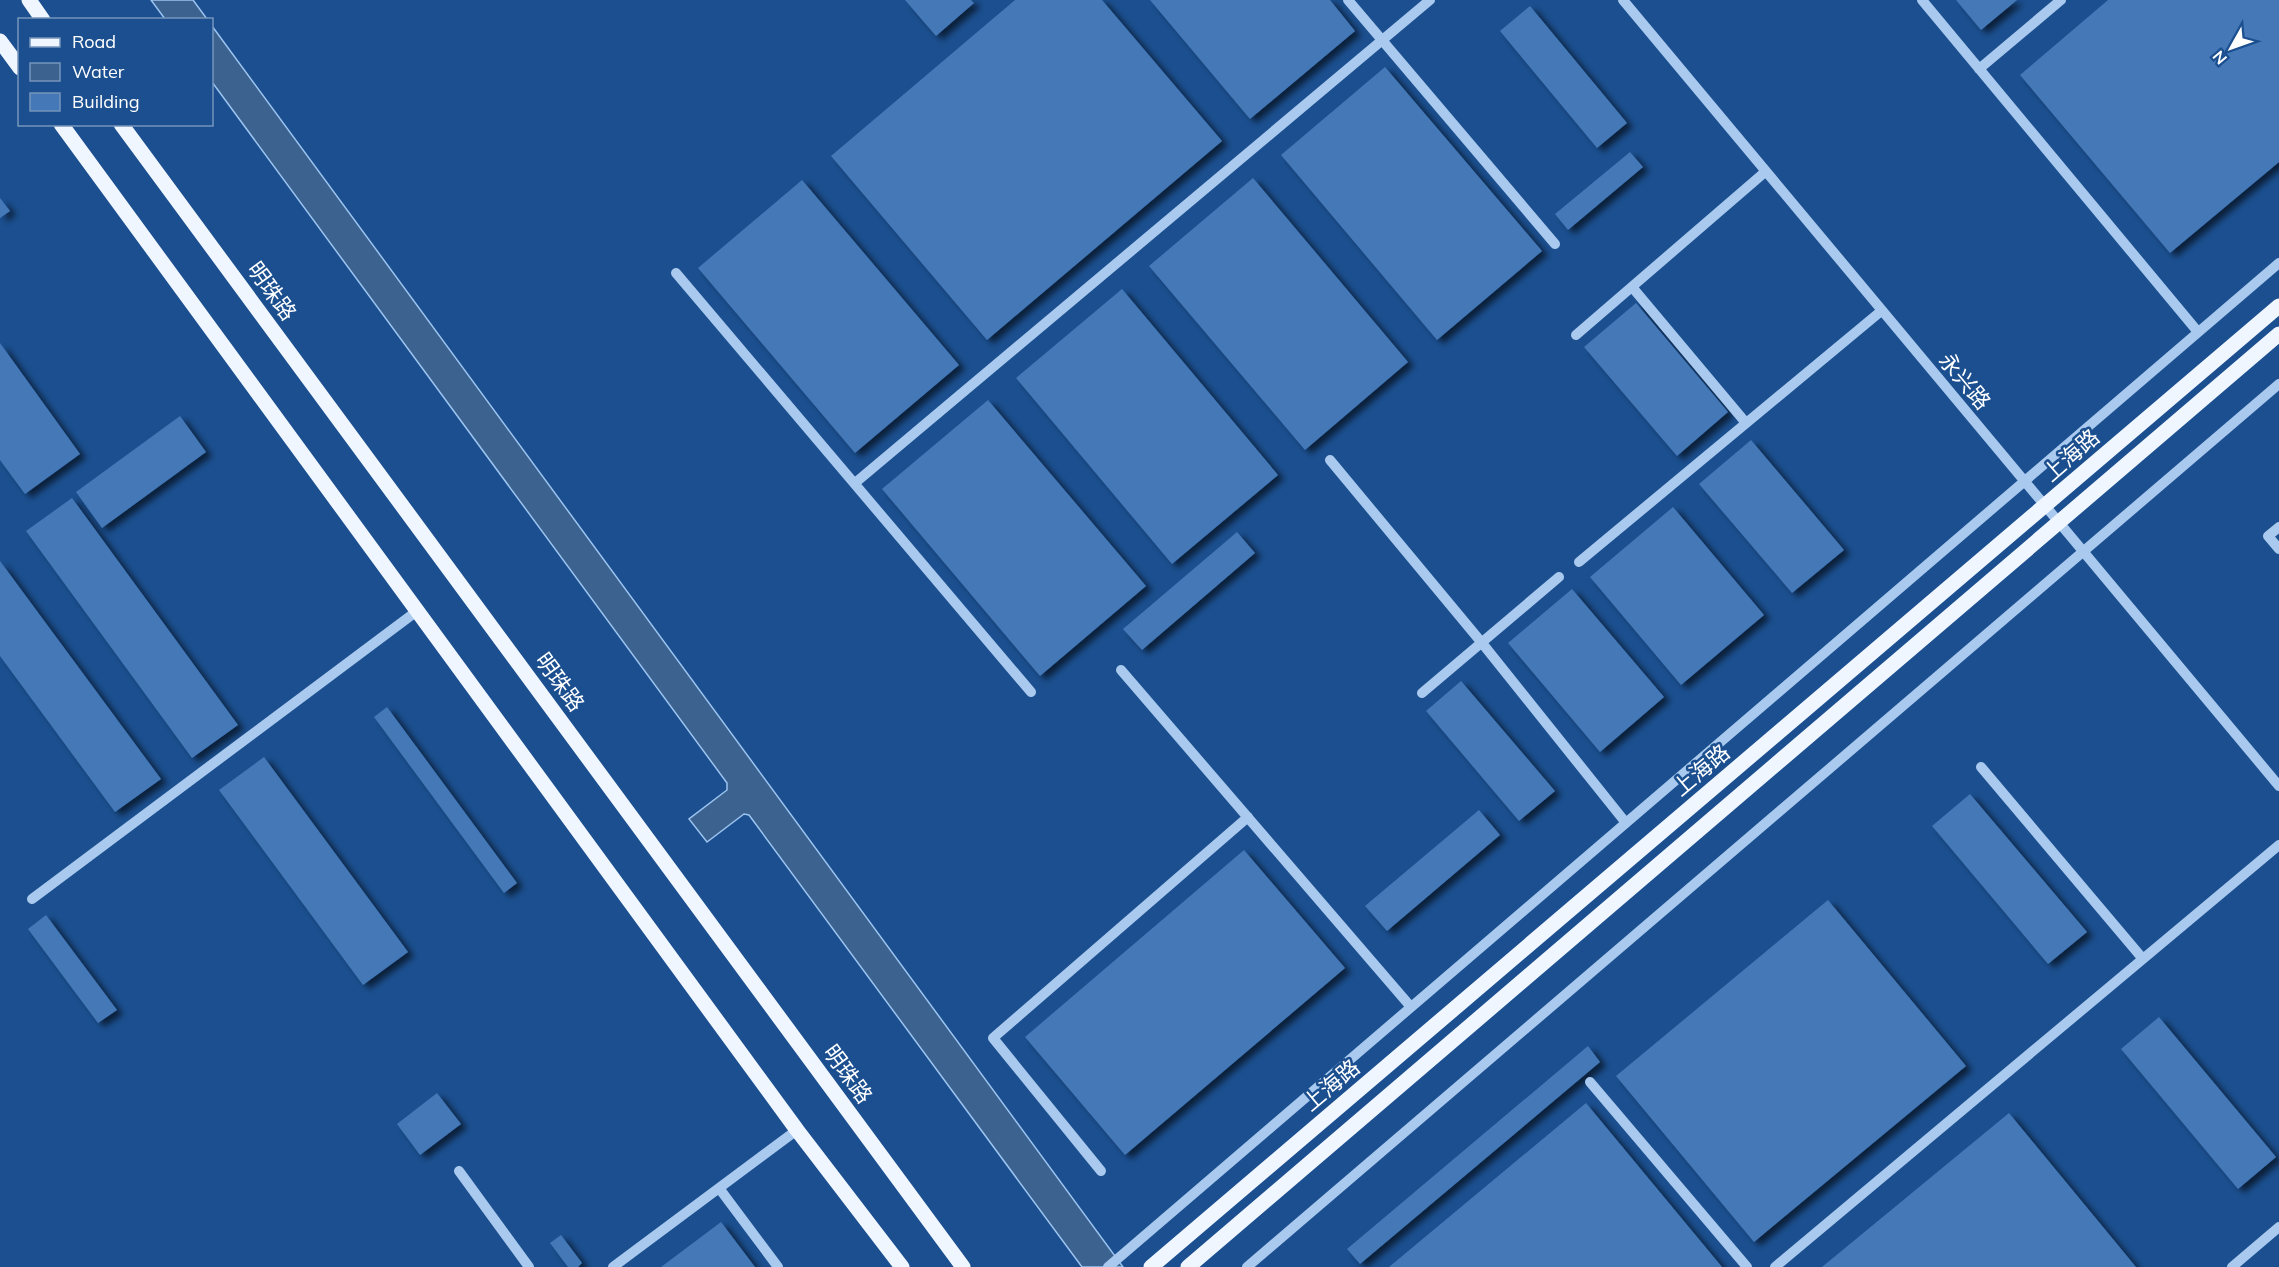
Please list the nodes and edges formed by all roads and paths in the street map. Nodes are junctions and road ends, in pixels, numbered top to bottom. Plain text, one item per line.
1 (29, 0) edge
2 (1348, 0) edge
3 (1430, 0) edge
4 (1623, 0) edge
5 (1922, 0) edge
6 (2061, 0) edge
7 (42, 18) edge
8 (1382, 40) junction
9 (0, 41) edge
10 (18, 65) edge
11 (1979, 69) junction
12 (62, 126) edge
13 (122, 126) edge
14 (1765, 172) junction
15 (1555, 244) dead end
16 (2279, 263) edge
17 (676, 273) dead end
18 (1632, 287) junction
19 (2279, 306) edge
20 (1880, 312) junction
21 (2198, 332) junction
22 (2279, 334) edge
23 (1576, 335) dead end
24 (2279, 384) edge
25 (1746, 423) junction
26 (1330, 460) dead end
27 (2024, 482) junction
28 (855, 483) junction
29 (2045, 507) junction
30 (2059, 523) junction
31 (2279, 527) edge
32 (2279, 549) edge
33 (2083, 552) junction
34 (1579, 562) dead end
35 (1559, 577) dead end
36 (417, 611) junction
37 (1482, 643) junction
38 (1121, 670) dead end
39 (1031, 692) dead end
40 (1422, 693) dead end
41 (1981, 767) dead end
42 (2279, 786) edge
43 (1248, 817) junction
44 (1626, 823) junction
45 (2279, 845) edge
46 (32, 899) dead end
47 (2143, 959) junction
48 (1411, 1007) junction
49 (1590, 1082) dead end
50 (798, 1130) junction
51 (459, 1171) dead end
52 (1101, 1171) dead end
53 (719, 1188) junction
54 (2279, 1227) edge
55 (529, 1267) edge
56 (613, 1267) edge
57 (778, 1267) edge
58 (902, 1267) edge
59 (963, 1267) edge
60 (1108, 1267) edge
61 (1151, 1267) edge
62 (1188, 1267) edge
63 (1248, 1267) edge
64 (1747, 1267) edge
65 (1775, 1267) edge
66 (2232, 1267) edge

1 - 7 main road
2 - 8 street
3 - 8 street
4 - 14 street, 永兴路
5 - 11 street
6 - 11 street
8 - 15 street
8 - 28 street
9 - 10 main road
11 - 21 street
12 - 36 main road
13 - 59 main road, 明珠路
14 - 18 street
14 - 20 street, 永兴路
16 - 21 street
17 - 28 street
18 - 23 street
18 - 25 street
19 - 29 main road, 上海路
20 - 25 street
20 - 27 street, 永兴路
21 - 27 street
22 - 30 main road, 上海路
24 - 33 street
25 - 34 street
26 - 37 street
27 - 29 street, 永兴路
27 - 44 street
28 - 39 street
29 - 30 street, 永兴路
29 - 61 main road, 上海路
30 - 33 street, 永兴路
30 - 62 main road, 上海路
31 - 32 street
33 - 42 street, 永兴路
33 - 63 street
35 - 37 street
36 - 46 street
36 - 50 main road
37 - 40 street
37 - 44 street
38 - 43 street
41 - 47 street
43 - 48 street
43 - 52 street
44 - 48 street
45 - 47 street
47 - 65 street
48 - 60 street
49 - 64 street
50 - 53 street
50 - 58 main road
51 - 55 street
53 - 56 street
53 - 57 street
54 - 66 street

